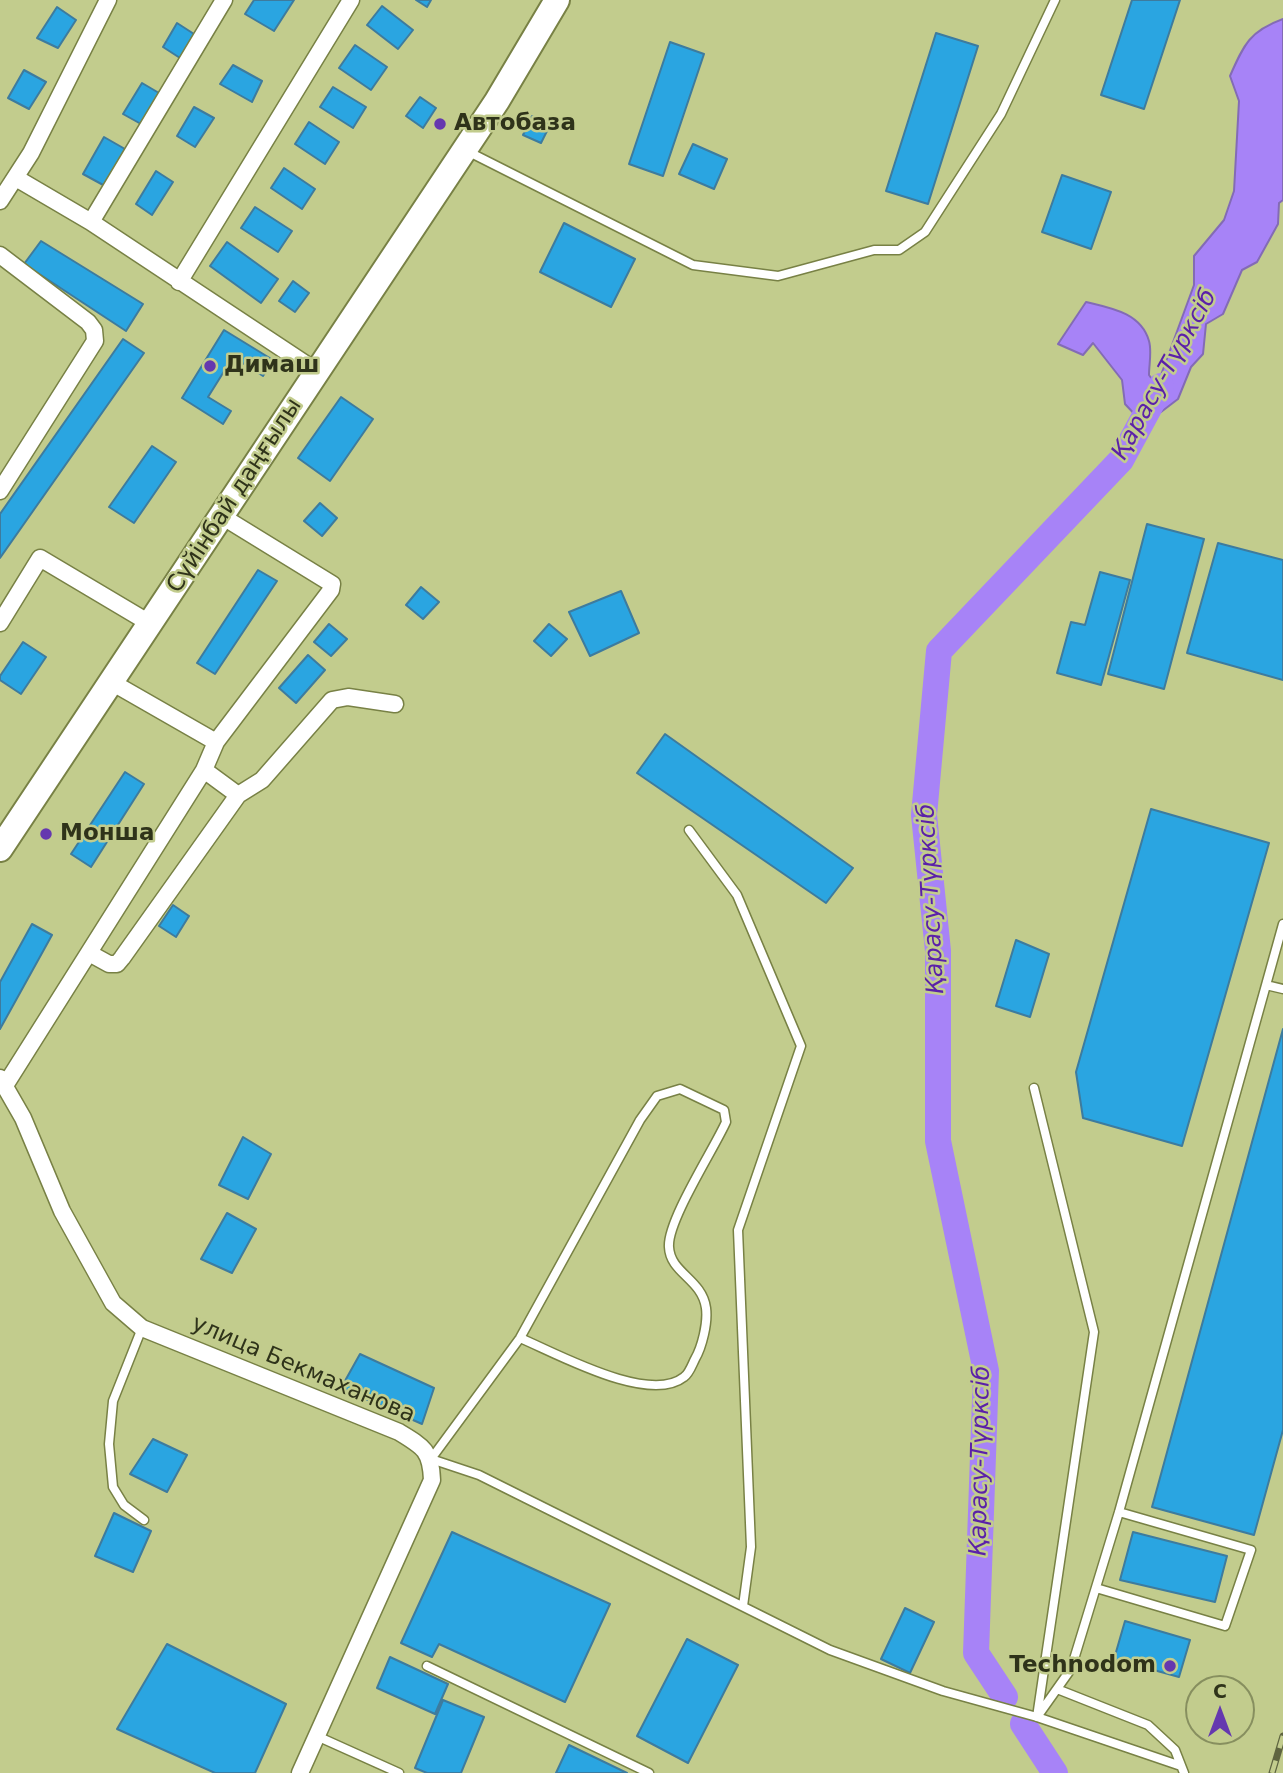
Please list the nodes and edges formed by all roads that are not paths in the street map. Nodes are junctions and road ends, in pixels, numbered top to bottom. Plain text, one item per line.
1 (108, 0) edge
2 (225, 0) edge
3 (351, 0) edge
4 (557, 0) edge
5 (1055, 0) edge
6 (464, 149) junction
7 (16, 178) junction
8 (0, 201) edge
9 (91, 222) junction
10 (0, 255) edge
11 (178, 282) junction
12 (316, 371) junction
13 (0, 491) edge
14 (223, 517) junction
15 (0, 623) edge
16 (151, 624) junction
17 (113, 683) junction
18 (395, 704) dead end
19 (216, 742) junction
20 (204, 770) junction
21 (238, 795) junction
22 (690, 830) dead end
23 (0, 849) edge
24 (1283, 924) edge
25 (89, 953) junction
26 (1266, 985) junction
27 (1283, 989) edge
28 (3, 1081) edge
29 (1034, 1088) dead end
30 (142, 1328) junction
31 (520, 1338) junction
32 (431, 1459) junction
33 (1119, 1512) junction
34 (144, 1520) dead end
35 (1096, 1587) junction
36 (743, 1606) junction
37 (427, 1667) dead end
38 (1057, 1689) junction
39 (1037, 1717) junction
40 (319, 1737) junction
41 (1183, 1769) edge
42 (300, 1773) edge
43 (399, 1773) edge
44 (649, 1773) edge

1 - 7 street
2 - 9 street
3 - 11 street
4 - 6 main road, Сүйінбай даңғылы
5 - 6 lane
6 - 12 main road, Сүйінбай даңғылы
7 - 8 street
7 - 9 street
9 - 11 street
10 - 13 street
11 - 12 street
12 - 14 main road, Сүйінбай даңғылы
14 - 16 main road, Сүйінбай даңғылы
14 - 19 street
15 - 16 street
16 - 17 main road, Сүйінбай даңғылы
17 - 19 street
17 - 23 main road, Сүйінбай даңғылы
18 - 21 street
19 - 20 street
20 - 21 street
20 - 25 street
21 - 25 street
22 - 36 lane
24 - 26 lane
25 - 28 street
26 - 27 lane
26 - 33 lane
28 - 30 street, улица Бекмаханова
29 - 39 lane
30 - 32 street, улица Бекмаханова
30 - 34 lane
31 - 31 lane
31 - 32 lane
32 - 36 lane
32 - 40 street
33 - 35 lane
33 - 35 lane
35 - 38 lane
36 - 39 lane
37 - 44 lane
38 - 39 lane
38 - 41 lane
39 - 41 lane
40 - 42 street
40 - 43 lane

